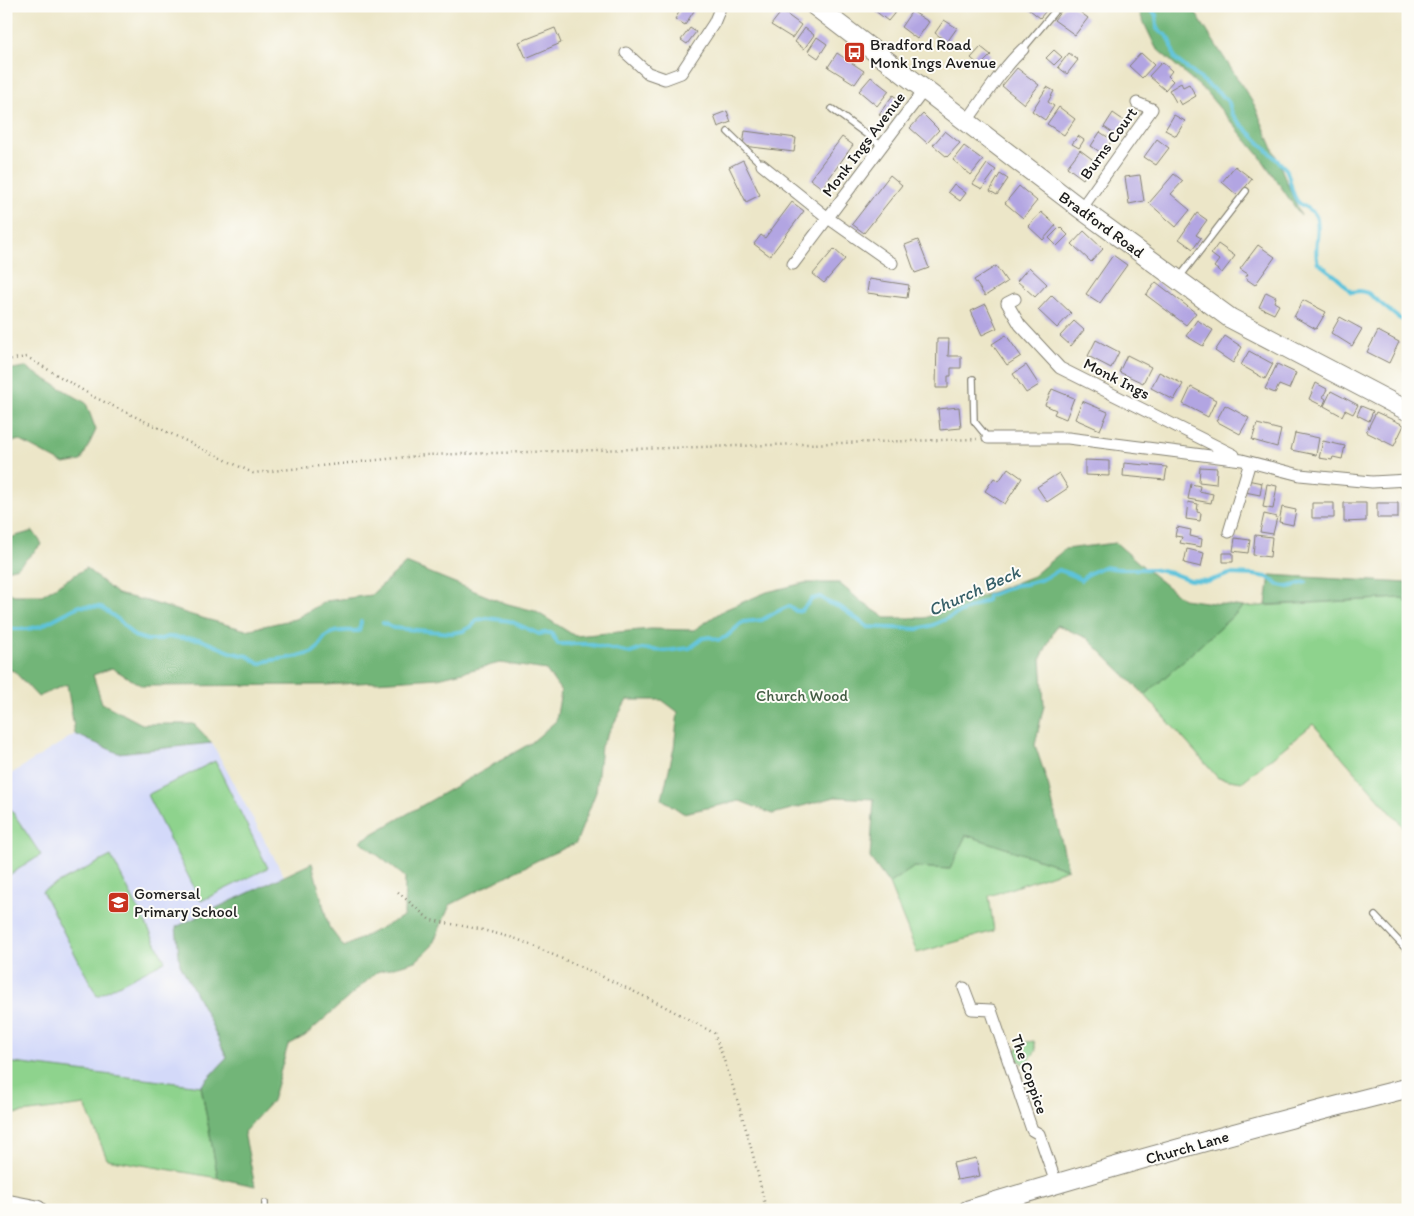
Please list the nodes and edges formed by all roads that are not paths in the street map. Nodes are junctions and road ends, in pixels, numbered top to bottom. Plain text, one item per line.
1 (717, 6) edge
2 (815, 6) edge
3 (1059, 6) edge
4 (1023, 49) joint
5 (626, 54) dead end
6 (924, 90) junction
7 (1137, 103) dead end
8 (832, 109) dead end
9 (966, 122) junction
10 (728, 132) dead end
11 (882, 146) junction
12 (762, 165) joint
13 (1246, 191) dead end
14 (1081, 209) junction
15 (828, 218) junction
16 (892, 263) dead end
17 (793, 264) dead end
18 (1177, 280) junction
19 (997, 309) dead end
20 (973, 379) dead end
21 (1408, 411) edge
22 (988, 438) joint
23 (1246, 461) junction
24 (1408, 480) edge
25 (1229, 532) dead end
26 (1375, 916) dead end
27 (1408, 951) edge
28 (964, 988) dead end
29 (1408, 1088) edge
30 (1056, 1184) junction
31 (6, 1204) edge
32 (37, 1210) edge
33 (968, 1210) edge

1 - 5 street
2 - 6 main road, Bradford Road
3 - 4 lane
4 - 9 street
6 - 9 main road, Bradford Road
6 - 11 street, Monk Ings Avenue
7 - 14 street, Burns Court
8 - 11 lane
9 - 14 main road, Bradford Road
10 - 12 lane
11 - 15 street, Monk Ings Avenue
12 - 15 street, Monk Ings Avenue
13 - 18 lane
14 - 18 main road, Bradford Road
15 - 16 street, Monk Ings Avenue
15 - 17 street, Monk Ings Avenue
18 - 21 main road, Bradford Road
19 - 23 street, Monk Ings
20 - 22 lane
22 - 23 street, Monk Ings
23 - 24 street, Monk Ings
23 - 25 street
26 - 27 lane
28 - 30 street, The Coppice
29 - 30 main road, Church Lane
30 - 33 main road, Church Lane
31 - 32 main road

